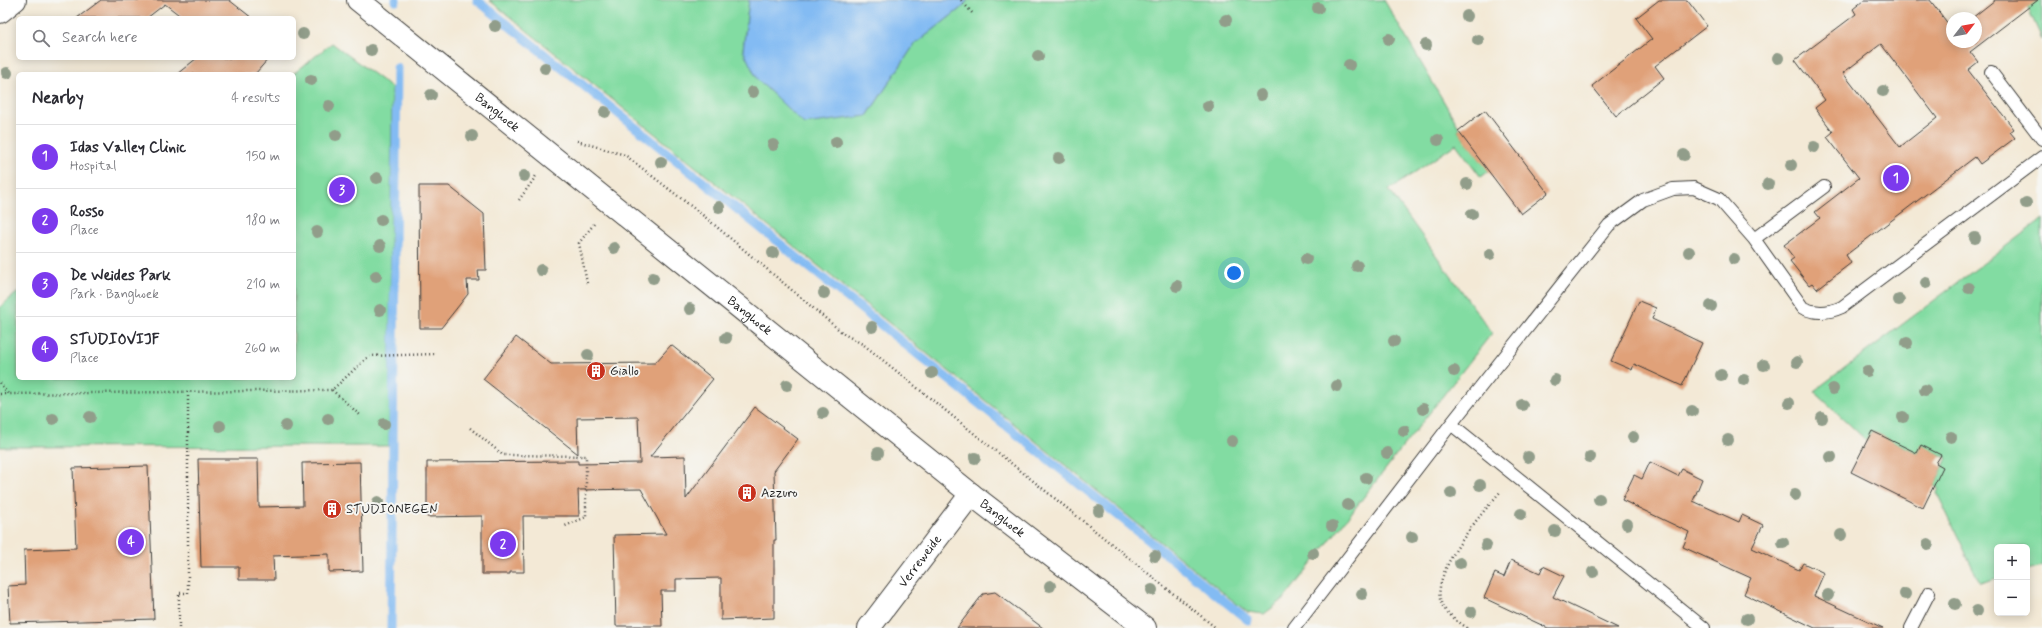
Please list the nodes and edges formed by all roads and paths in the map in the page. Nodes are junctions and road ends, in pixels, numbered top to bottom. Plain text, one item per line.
1 (15, 0) edge
2 (358, 0) edge
3 (961, 0) edge
4 (0, 12) edge
5 (973, 14) dead end
6 (1991, 72) dead end
7 (572, 137) dead end
8 (2042, 139) edge
9 (2042, 157) edge
10 (530, 185) dead end
11 (1824, 187) dead end
12 (519, 200) dead end
13 (596, 222) dead end
14 (1754, 239) junction
15 (587, 283) dead end
16 (435, 354) dead end
17 (0, 384) edge
18 (332, 390) junction
19 (188, 391) junction
20 (0, 394) edge
21 (8, 394) junction
22 (360, 415) dead end
23 (1451, 424) junction
24 (470, 428) dead end
25 (1514, 474) junction
26 (970, 494) junction
27 (563, 527) dead end
28 (1929, 593) dead end
29 (179, 628) edge
30 (869, 628) edge
31 (1144, 628) edge
32 (1216, 628) edge
33 (1294, 628) edge
34 (1467, 628) edge
35 (1704, 628) edge
36 (1911, 628) edge

1 - 4 street
2 - 26 street, Banghoek
3 - 5 path
6 - 8 lane
7 - 32 path
9 - 14 lane
10 - 12 path
11 - 14 lane
13 - 15 path
14 - 23 lane
16 - 18 path
17 - 21 path
18 - 19 path
18 - 22 path
19 - 21 path
19 - 29 path
20 - 21 path
23 - 25 lane
23 - 33 lane
24 - 27 path
25 - 34 path
25 - 35 lane
26 - 30 street, Verreweide
26 - 31 street, Banghoek
28 - 36 lane

